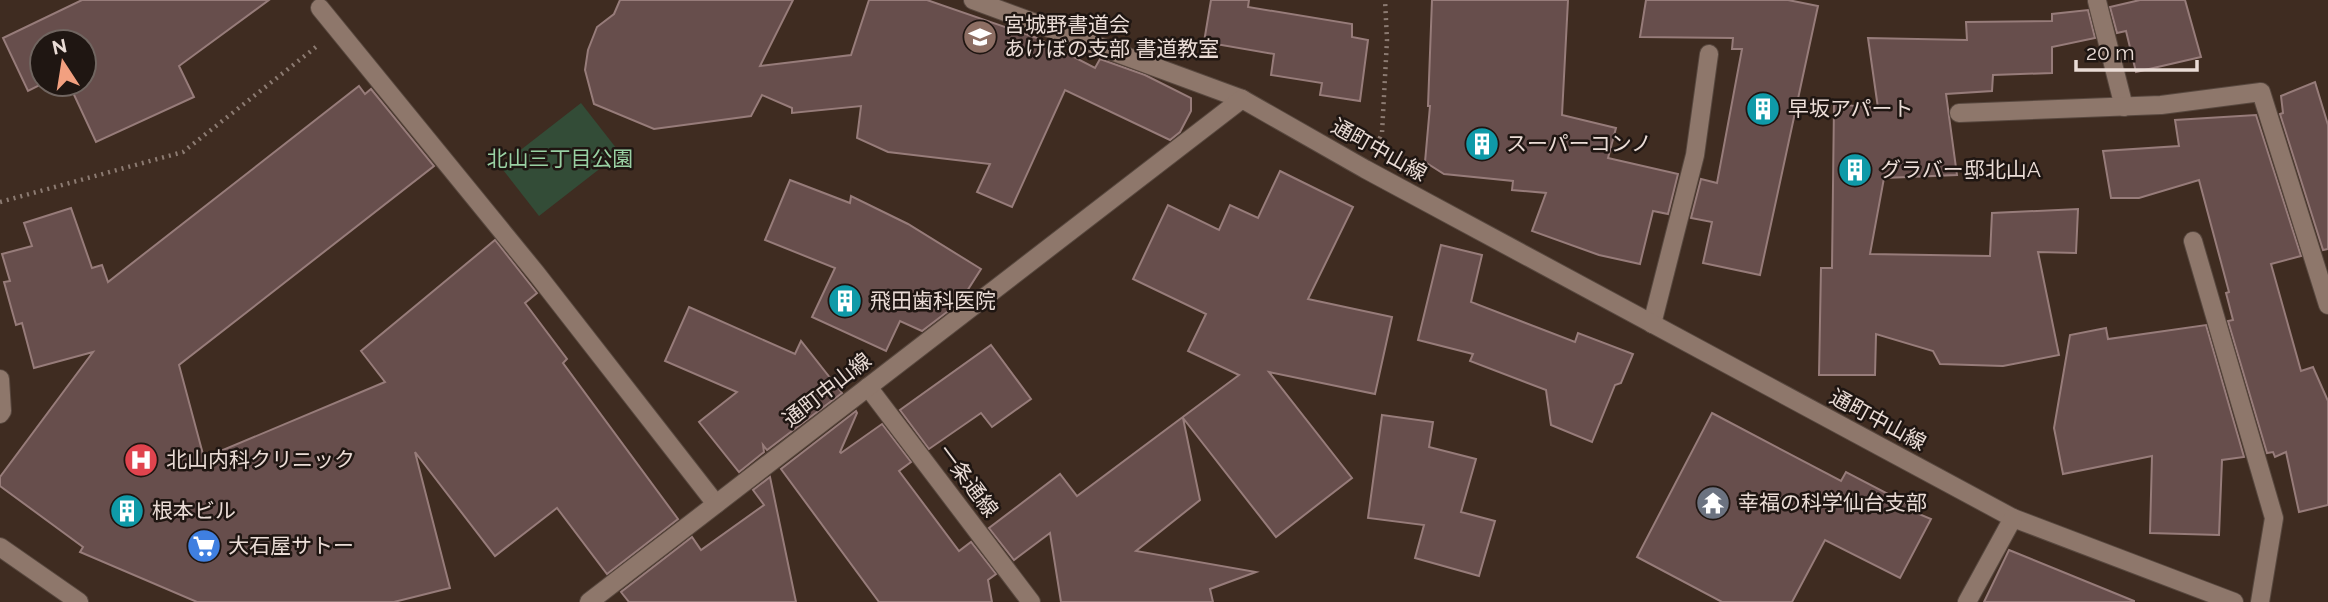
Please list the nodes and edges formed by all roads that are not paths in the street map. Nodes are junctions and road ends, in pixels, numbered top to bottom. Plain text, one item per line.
1 (973, 0) edge
2 (2097, 1) edge
3 (320, 8) dead end
4 (1709, 54) dead end
5 (1242, 99) junction
6 (2124, 107) junction
7 (1959, 113) dead end
8 (2193, 241) dead end
9 (2328, 305) edge
10 (1652, 324) junction
11 (0, 379) edge
12 (868, 387) junction
13 (0, 414) edge
14 (716, 504) junction
15 (2013, 518) junction
16 (0, 547) edge
17 (79, 602) edge
18 (589, 602) edge
19 (1031, 602) edge
20 (1967, 602) edge
21 (2234, 602) edge
22 (2260, 602) edge

1 - 5 street
2 - 6 street
3 - 14 street
4 - 10 street
5 - 10 street, 通町中山線
5 - 12 street, 通町中山線
6 - 7 street
6 - 9 street
8 - 22 street
10 - 15 street, 通町中山線
11 - 13 street
12 - 14 street, 通町中山線
12 - 19 street, 一条通線
14 - 18 street, 通町中山線
15 - 20 street
15 - 21 street, 通町中山線
16 - 17 street

